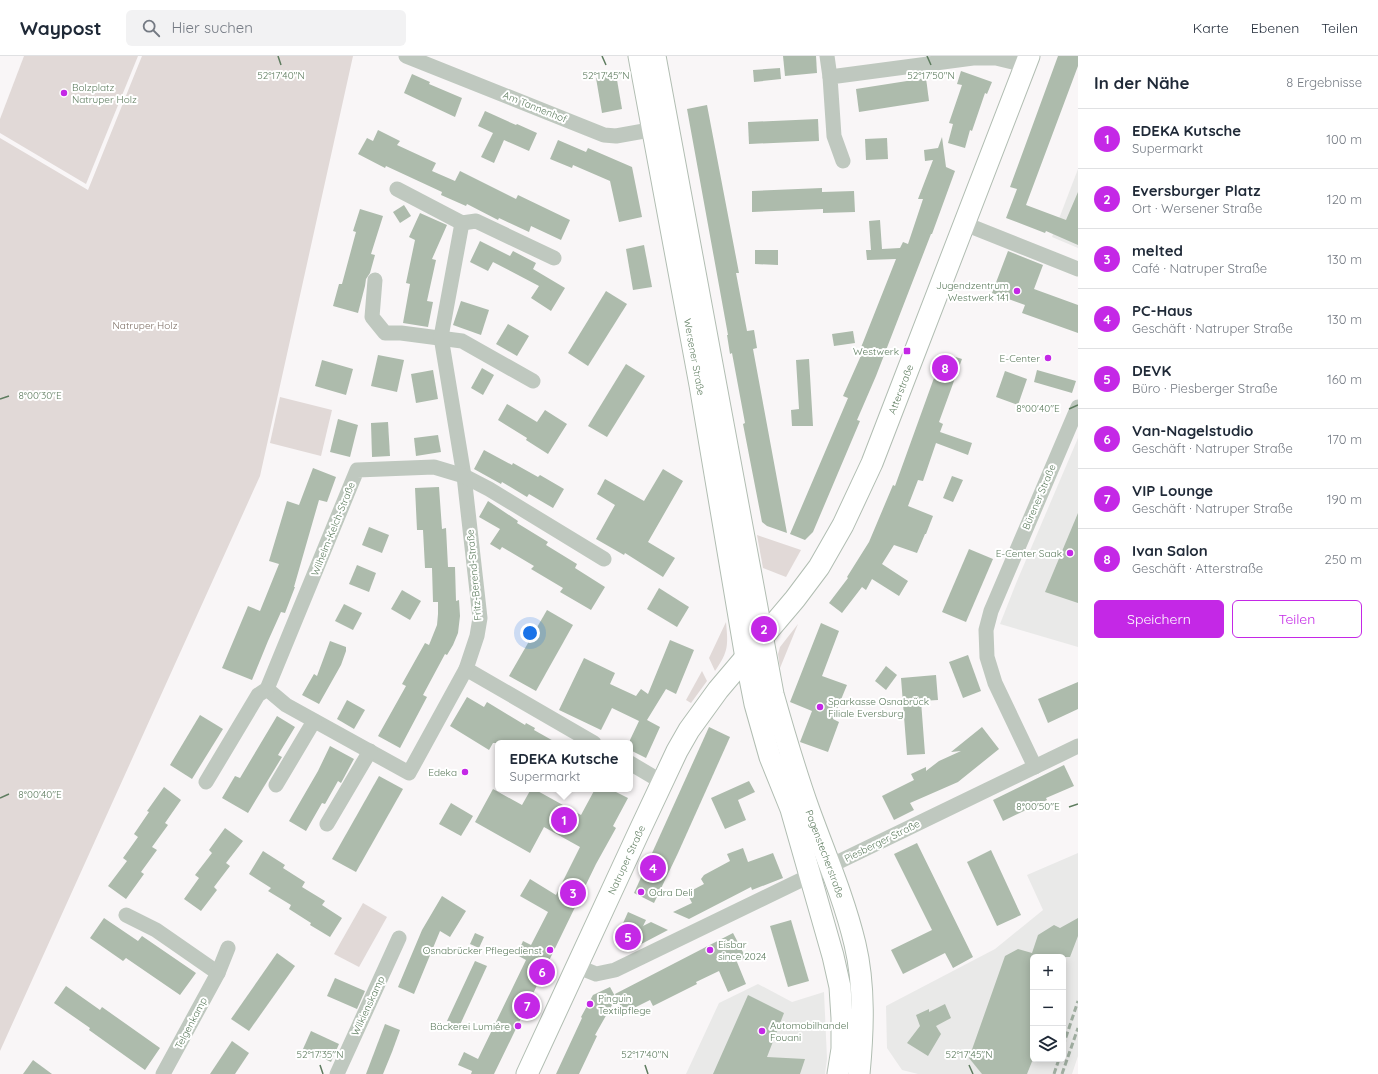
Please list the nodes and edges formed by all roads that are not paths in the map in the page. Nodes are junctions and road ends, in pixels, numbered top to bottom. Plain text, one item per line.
1 (406, 56) edge
2 (639, 56) edge
3 (655, 56) edge
4 (827, 56) edge
5 (1027, 60) edge
6 (830, 77) junction
7 (661, 128) junction
8 (843, 161) dead end
9 (397, 189) dead end
10 (462, 223) junction
11 (965, 224) junction
12 (554, 258) dead end
13 (1078, 269) edge
14 (375, 280) dead end
15 (441, 337) junction
16 (532, 381) dead end
17 (1078, 407) edge
18 (464, 476) junction
19 (604, 560) dead end
20 (763, 637) junction
21 (746, 658) junction
22 (466, 669) junction
23 (267, 689) junction
24 (314, 721) junction
25 (589, 740) edge
26 (1078, 746) edge
27 (370, 751) junction
28 (633, 766) edge
29 (1035, 767) junction
30 (206, 782) dead end
31 (662, 782) junction
32 (276, 785) dead end
33 (327, 824) dead end
34 (830, 867) junction
35 (810, 876) junction
36 (126, 915) dead end
37 (399, 938) dead end
38 (228, 948) dead end
39 (576, 966) junction
40 (218, 973) junction
41 (163, 1074) edge
42 (337, 1074) edge
43 (526, 1074) edge
44 (838, 1074) edge
45 (859, 1074) edge

1 - 7 street, Am Tannenhof
2 - 7 main road, Wersener Straße
3 - 7 main road, Wersener Straße
4 - 6 street
5 - 6 street
5 - 11 main road, Atterstraße
6 - 8 street
7 - 20 main road, Wersener Straße
7 - 21 main road, Wersener Straße
9 - 10 street
10 - 12 street
10 - 15 street, Fritz-Berend-Straße
11 - 13 street
11 - 20 main road, Atterstraße
14 - 15 street
15 - 16 street
15 - 18 street, Fritz-Berend-Straße
17 - 29 street, Bürener Straße
18 - 19 street
18 - 22 street, Fritz-Berend-Straße
18 - 23 street, Wilhelm-Kelch-Straße
20 - 21 main road, Atterstraße
20 - 34 main road, Pagenstecherstraße
21 - 31 main road, Natruper Straße
21 - 35 main road, Pagenstecherstraße
22 - 25 street
22 - 27 street
23 - 24 street
23 - 30 street, Wilhelm-Kelch-Straße
24 - 27 street
24 - 32 street
26 - 29 street, Piesberger Straße
27 - 33 street
28 - 31 street
29 - 34 street, Piesberger Straße
31 - 39 main road, Natruper Straße
34 - 35 street, Piesberger Straße
34 - 45 main road, Pagenstecherstraße
35 - 39 street, Piesberger Straße
35 - 44 main road, Pagenstecherstraße
36 - 40 street
37 - 42 street, Wilkienskamp
38 - 40 street, Telgenkamp
39 - 43 main road, Natruper Straße
40 - 41 street, Telgenkamp

